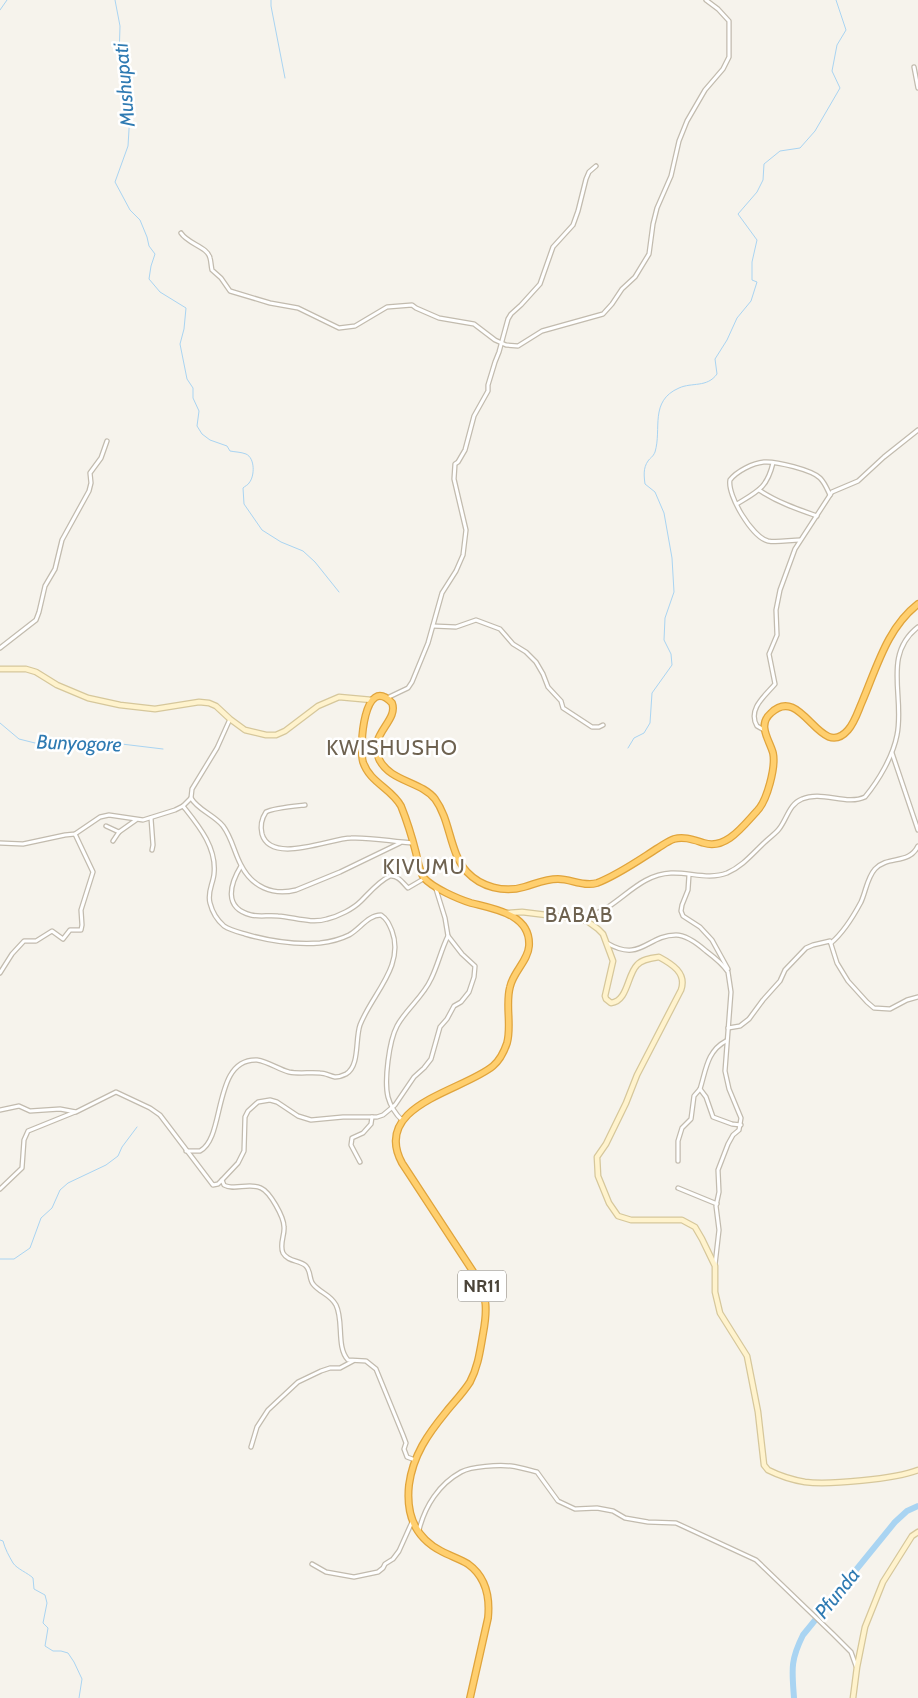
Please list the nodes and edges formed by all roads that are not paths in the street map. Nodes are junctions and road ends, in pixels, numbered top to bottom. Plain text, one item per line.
1 (706, 0) edge
2 (914, 67) dead end
3 (918, 88) edge
4 (596, 166) dead end
5 (181, 233) dead end
6 (502, 343) junction
7 (918, 430) edge
8 (107, 441) dead end
9 (773, 463) junction
10 (760, 490) junction
11 (830, 495) junction
12 (737, 504) junction
13 (817, 516) junction
14 (800, 540) junction
15 (918, 604) edge
16 (433, 626) junction
17 (918, 626) edge
18 (0, 648) edge
19 (0, 669) edge
20 (387, 698) junction
21 (372, 700) junction
22 (230, 719) junction
23 (603, 725) dead end
24 (764, 731) junction
25 (892, 752) junction
26 (191, 798) junction
27 (305, 805) dead end
28 (183, 806) junction
29 (151, 818) junction
30 (136, 819) junction
31 (106, 826) dead end
32 (918, 830) edge
33 (119, 832) junction
34 (75, 834) junction
35 (113, 841) dead end
36 (400, 842) junction
37 (0, 843) edge
38 (413, 843) junction
39 (152, 850) dead end
40 (917, 850) edge
41 (241, 866) junction
42 (689, 875) junction
43 (425, 878) junction
44 (435, 886) junction
45 (505, 913) junction
46 (587, 921) junction
47 (448, 936) junction
48 (607, 943) junction
49 (831, 943) junction
50 (728, 972) junction
51 (0, 973) edge
52 (918, 997) edge
53 (728, 1028) junction
54 (726, 1041) junction
55 (700, 1089) junction
56 (392, 1106) junction
57 (0, 1110) edge
58 (76, 1112) junction
59 (372, 1117) junction
60 (402, 1120) junction
61 (740, 1125) junction
62 (186, 1151) junction
63 (678, 1161) dead end
64 (360, 1162) dead end
65 (222, 1180) junction
66 (678, 1188) dead end
67 (0, 1189) edge
68 (717, 1204) junction
69 (715, 1266) junction
70 (354, 1361) junction
71 (251, 1447) dead end
72 (415, 1460) junction
73 (918, 1470) edge
74 (412, 1522) junction
75 (918, 1532) edge
76 (418, 1533) junction
77 (312, 1564) dead end
78 (851, 1652) junction
79 (861, 1652) junction
80 (857, 1667) junction
81 (470, 1698) edge
82 (853, 1698) edge

1 - 6 street
2 - 3 street
4 - 6 street
5 - 6 street
6 - 16 street
7 - 11 street
8 - 18 street
9 - 10 street
9 - 11 street
9 - 12 street
10 - 12 street
10 - 13 street
11 - 13 street
12 - 14 street
13 - 14 street
14 - 24 street
15 - 24 highway
16 - 20 street
16 - 23 street
17 - 25 street
19 - 22 main road
20 - 21 highway
20 - 24 highway
21 - 22 main road
21 - 38 highway
22 - 26 street
25 - 32 street
25 - 42 street
26 - 28 street
26 - 41 street
27 - 36 street
28 - 29 street
28 - 62 street
29 - 30 street
29 - 39 street
30 - 33 street
30 - 34 street
31 - 33 street
33 - 35 street
34 - 37 street
34 - 51 street
36 - 38 street
36 - 41 street
38 - 43 highway
40 - 49 street
41 - 43 street
42 - 46 street
42 - 50 street
43 - 44 highway
44 - 45 highway
44 - 47 street
45 - 46 main road
45 - 60 highway
46 - 48 main road
47 - 56 street
47 - 56 street
48 - 50 street
48 - 69 main road
49 - 52 street
49 - 53 street
50 - 53 street
53 - 54 street
54 - 55 street
54 - 61 street
55 - 61 street
55 - 63 street
56 - 59 street
56 - 60 street
57 - 58 street
58 - 62 street
58 - 67 street
59 - 64 street
59 - 65 street
60 - 72 highway, NR11
61 - 68 street
62 - 65 street
65 - 70 street
66 - 68 street
68 - 69 street
69 - 73 main road
70 - 71 street
70 - 72 street
72 - 74 highway, NR11
74 - 76 highway, NR11
74 - 77 street
75 - 79 main road
76 - 78 street
76 - 81 highway, NR11
78 - 79 street
78 - 80 street
79 - 80 main road
80 - 82 main road

